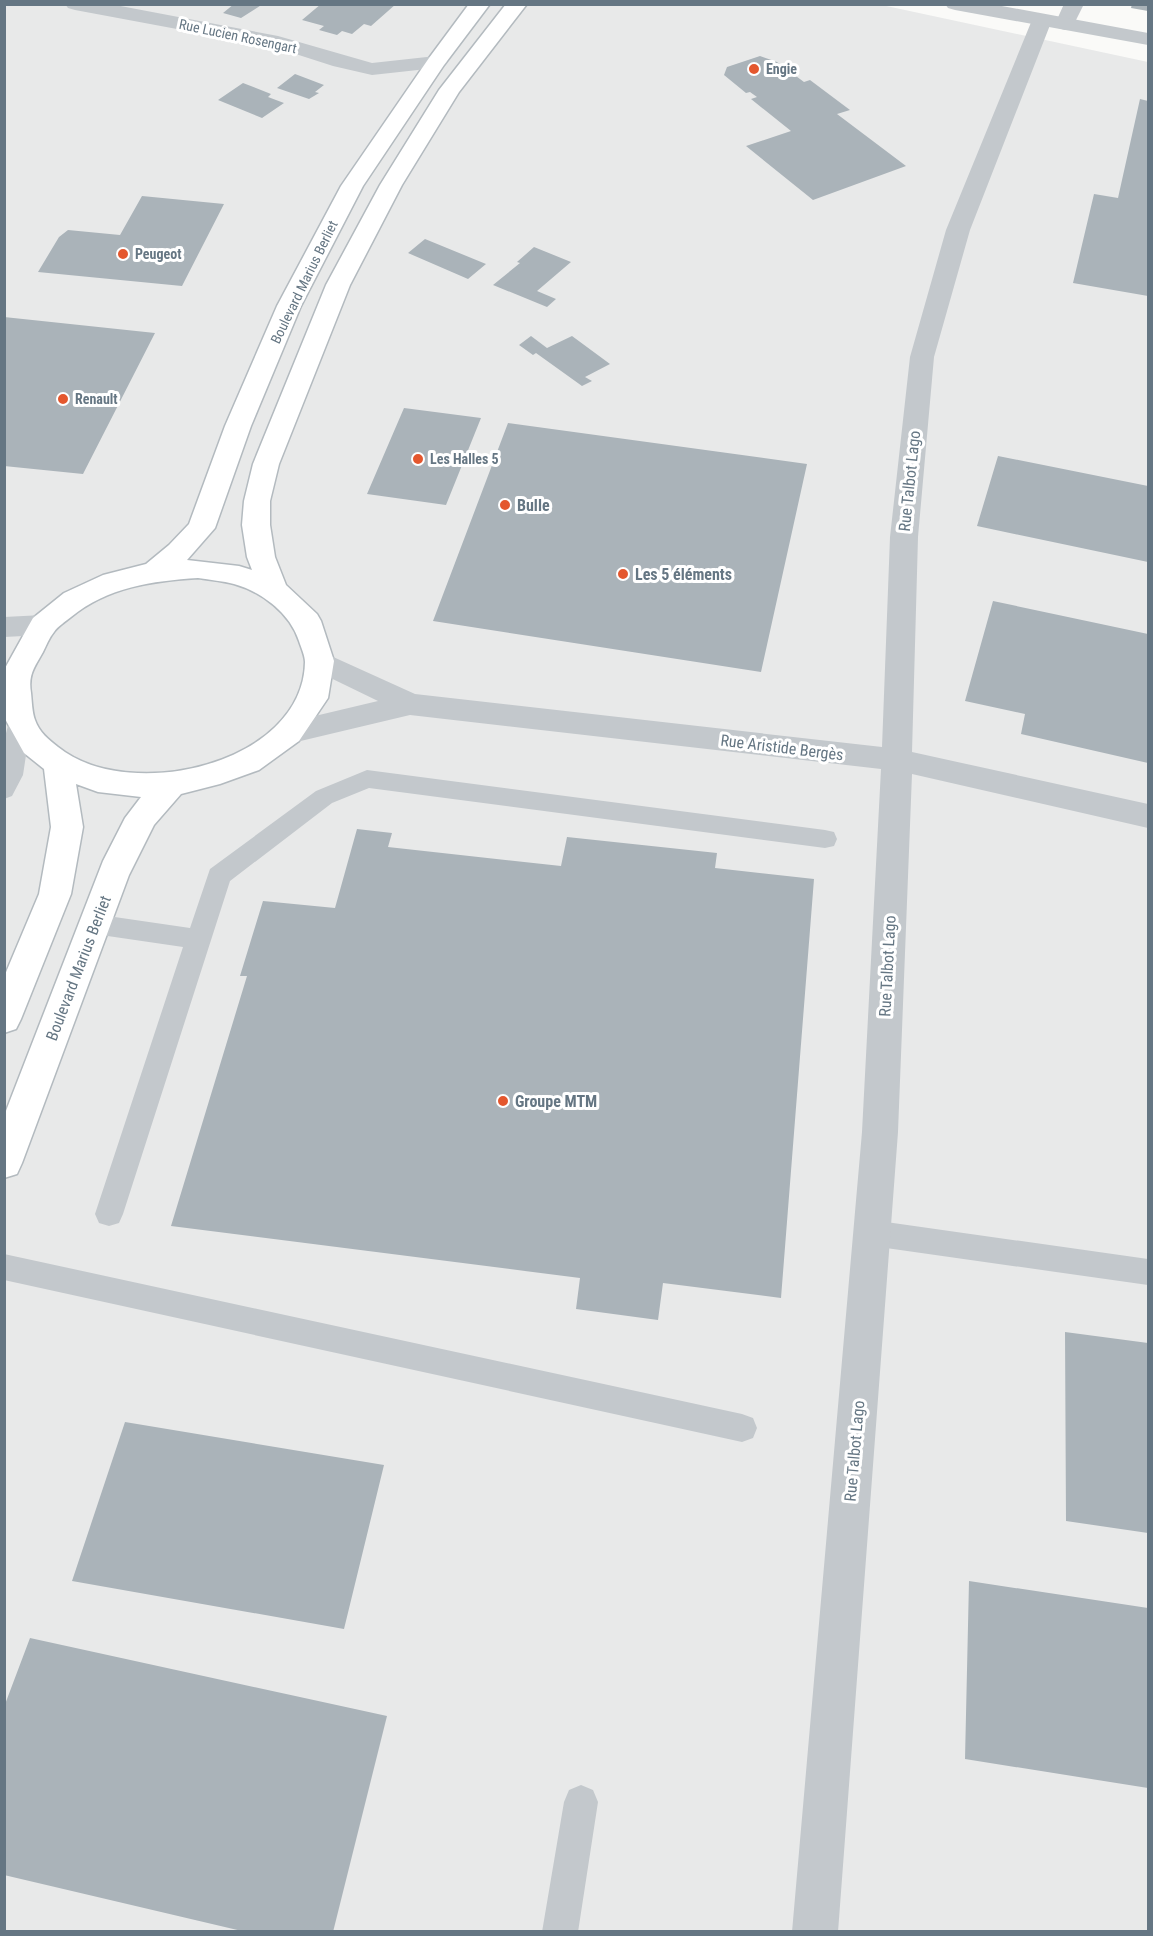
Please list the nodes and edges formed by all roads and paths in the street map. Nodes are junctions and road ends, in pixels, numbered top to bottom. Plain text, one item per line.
1 (75, 4) edge
2 (480, 4) edge
3 (518, 4) edge
4 (955, 4) edge
5 (1074, 4) edge
6 (1053, 22) junction
7 (1149, 39) edge
8 (436, 62) junction
9 (155, 571) junction
10 (274, 590) junction
11 (43, 625) junction
12 (4, 627) edge
13 (321, 661) junction
14 (9, 676) edge
15 (410, 704) junction
16 (20, 722) junction
17 (288, 733) junction
18 (897, 760) junction
19 (58, 764) junction
20 (171, 785) junction
21 (4, 790) edge
22 (1149, 816) edge
23 (825, 839) dead end
24 (94, 924) junction
25 (198, 939) junction
26 (4, 1019) edge
27 (4, 1163) edge
28 (110, 1214) dead end
29 (872, 1233) junction
30 (4, 1266) edge
31 (1149, 1272) edge
32 (742, 1428) dead end
33 (581, 1802) dead end
34 (560, 1932) edge
35 (815, 1932) edge

1 - 8 street, Rue Lucien Rosengart
2 - 8 main road, Boulevard Marius Berliet
3 - 10 main road, Boulevard Marius Berliet
4 - 6 street
5 - 6 street, Rue Talbot Lago
6 - 7 street
6 - 18 street, Rue Talbot Lago
8 - 9 main road, Boulevard Marius Berliet
9 - 10 main road
9 - 11 main road
10 - 13 main road
11 - 12 street
11 - 14 main road
13 - 15 street, Rue Aristide Bergès
13 - 17 main road
14 - 16 main road
15 - 17 street, Rue Aristide Bergès
15 - 18 street, Rue Aristide Bergès
16 - 19 main road
16 - 21 lane
17 - 20 main road
18 - 22 street, Rue Aristide Bergès
18 - 29 street, Rue Talbot Lago
19 - 20 main road
19 - 26 main road
20 - 24 main road, Boulevard Marius Berliet
23 - 25 lane
24 - 25 lane
24 - 27 main road, Boulevard Marius Berliet
25 - 28 lane
29 - 31 lane
29 - 35 street, Rue Talbot Lago
30 - 32 lane
33 - 34 lane

